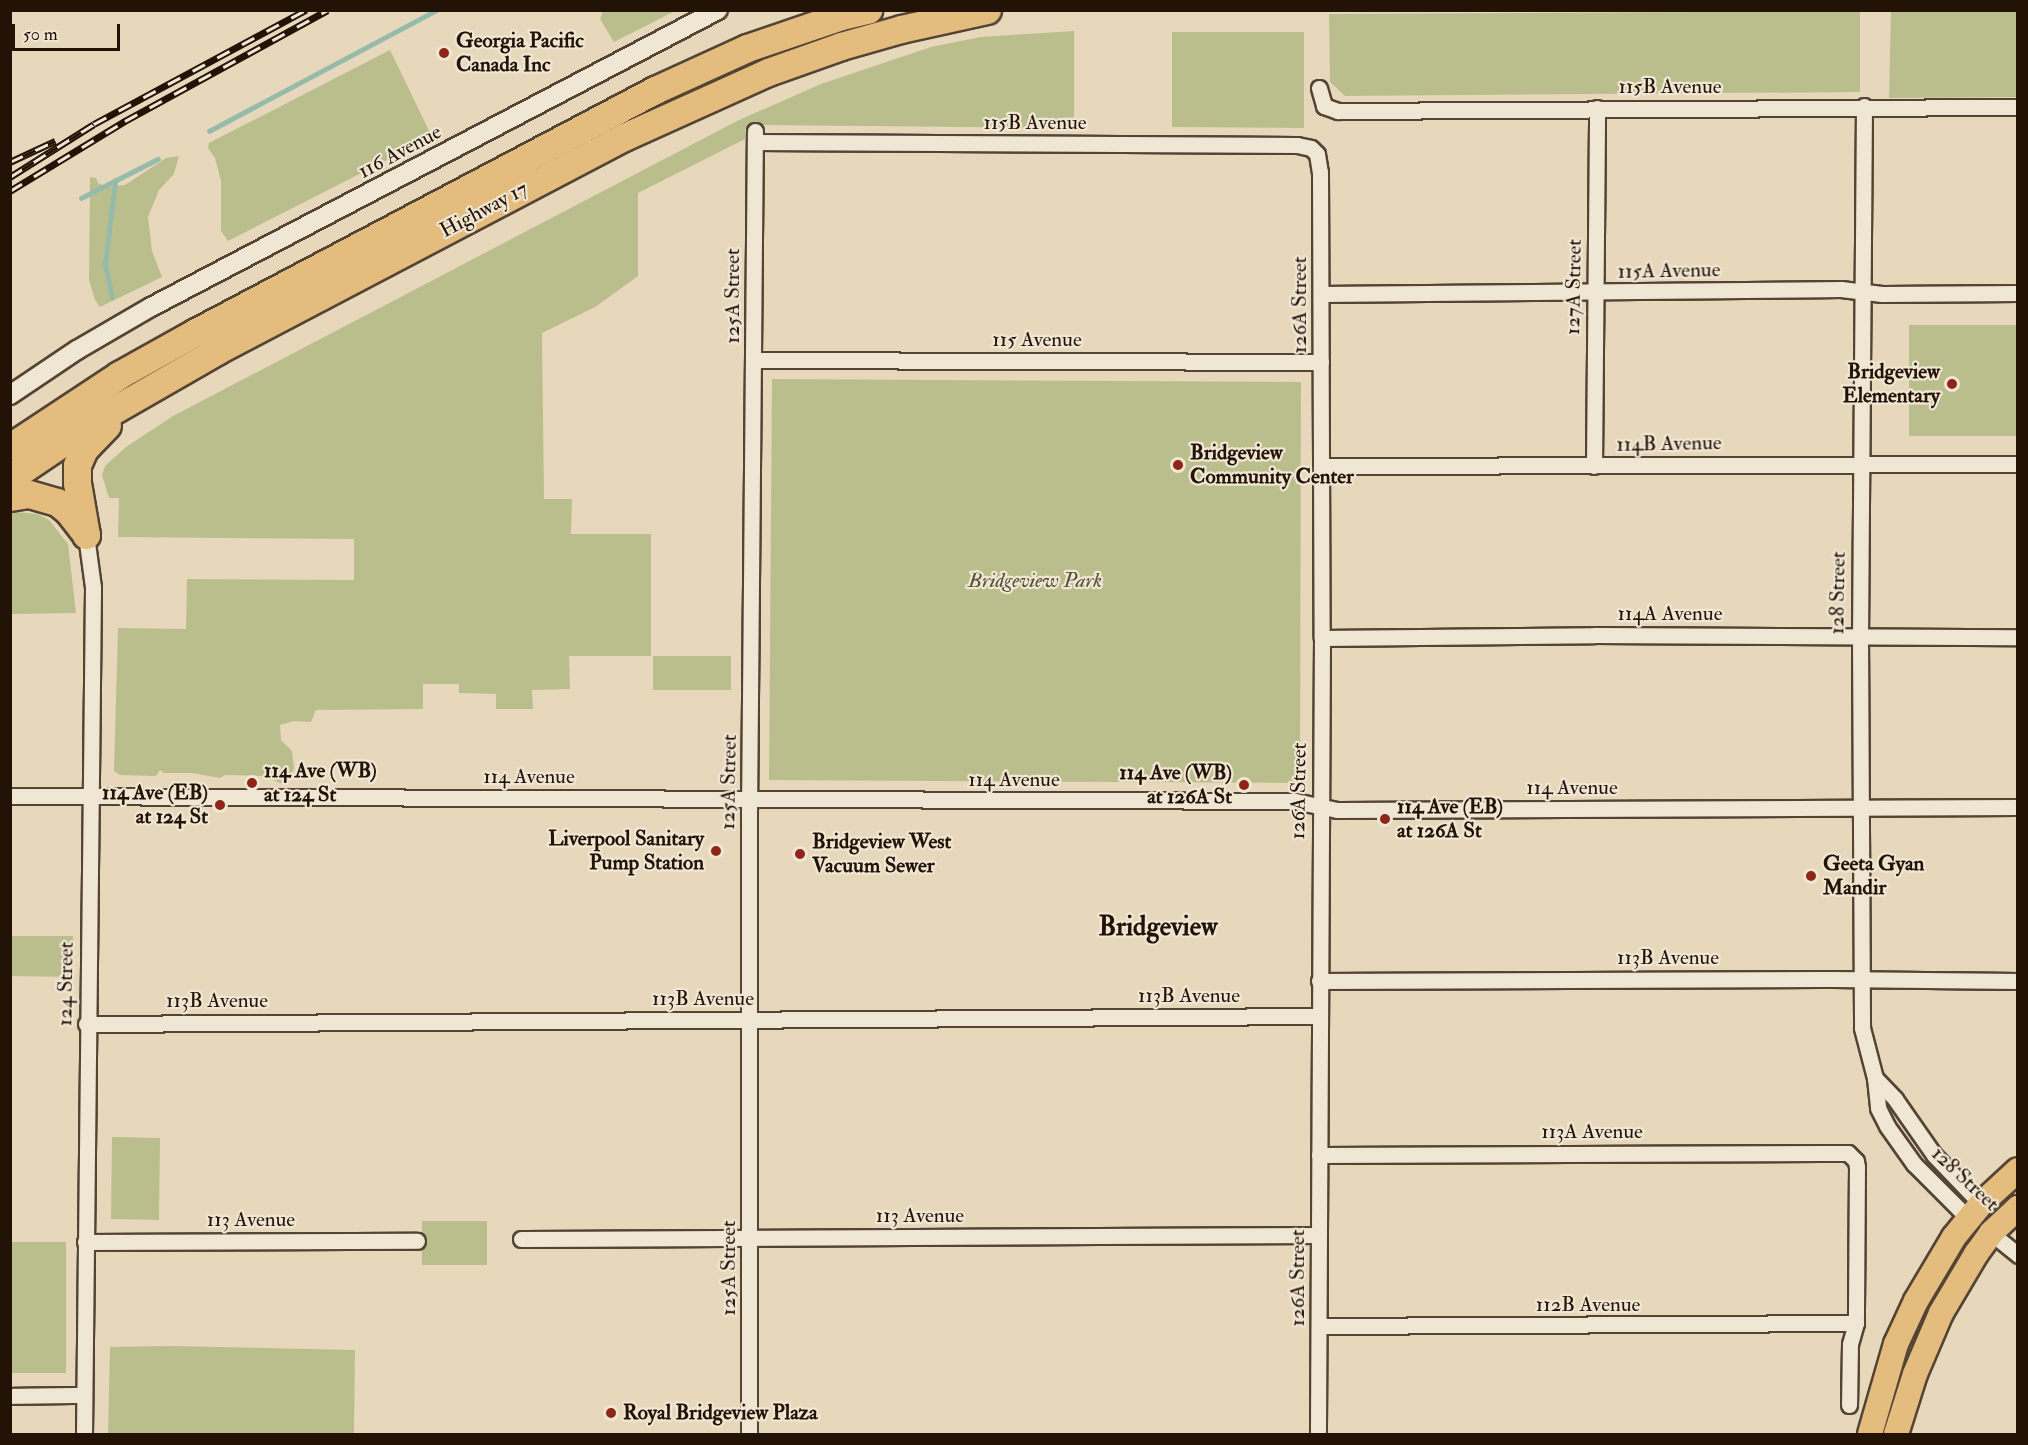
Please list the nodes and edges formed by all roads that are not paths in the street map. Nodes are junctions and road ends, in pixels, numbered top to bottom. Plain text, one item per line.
1 (718, 10) edge
2 (868, 10) edge
3 (987, 10) edge
4 (1319, 88) dead end
5 (1864, 106) junction
6 (2018, 107) edge
7 (1597, 108) junction
8 (755, 136) joint
9 (1314, 150) joint
10 (1862, 291) junction
11 (1595, 293) junction
12 (2018, 293) edge
13 (1321, 294) junction
14 (754, 360) junction
15 (1321, 362) junction
16 (141, 393) junction
17 (10, 395) edge
18 (10, 447) edge
19 (1861, 464) junction
20 (2018, 464) edge
21 (1321, 466) junction
22 (1594, 466) junction
23 (10, 478) edge
24 (10, 497) edge
25 (86, 535) junction
26 (1860, 636) junction
27 (2018, 637) edge
28 (1322, 638) junction
29 (10, 796) edge
30 (91, 796) junction
31 (749, 800) junction
32 (1320, 806) junction
33 (2018, 807) edge
34 (1861, 808) junction
35 (1861, 980) junction
36 (1319, 981) junction
37 (2018, 981) edge
38 (1319, 1016) junction
39 (749, 1020) junction
40 (86, 1023) junction
41 (1875, 1078) junction
42 (1319, 1155) junction
43 (2018, 1170) edge
44 (2018, 1208) edge
45 (1975, 1211) junction
46 (1991, 1233) junction
47 (1319, 1235) junction
48 (750, 1238) junction
49 (521, 1239) dead end
50 (417, 1241) dead end
51 (85, 1242) junction
52 (2018, 1255) edge
53 (1856, 1323) junction
54 (1320, 1326) junction
55 (84, 1395) junction
56 (10, 1396) edge
57 (1849, 1405) dead end
58 (84, 1434) edge
59 (749, 1434) edge
60 (1318, 1434) edge
61 (1870, 1434) edge
62 (1896, 1434) edge

1 - 17 street, 116 Avenue
2 - 18 highway, Highway 17
3 - 16 highway, Highway 17
4 - 7 street, 115B Avenue
5 - 6 street, 115B Avenue
5 - 7 street, 115B Avenue
5 - 10 street, 128 Street
7 - 11 street, 127A Street
8 - 9 street, 115B Avenue
8 - 14 street, 125A Street
9 - 13 street, 126A Street
10 - 11 street, 115A Avenue
10 - 12 street, 115A Avenue
10 - 19 street, 128 Street
11 - 13 street, 115A Avenue
11 - 22 street, 127A Street
13 - 15 street, 126A Street
14 - 15 street, 115 Avenue
14 - 31 street, 125A Street
15 - 21 street, 126A Street
16 - 23 highway, Highway 17
16 - 25 highway
19 - 20 street, 114B Avenue
19 - 22 street, 114B Avenue
19 - 26 street, 128 Street
21 - 22 street, 114B Avenue
21 - 28 street, 126A Street
24 - 25 highway
25 - 30 street, 124 Street
26 - 27 street, 114A Avenue
26 - 28 street, 114A Avenue
26 - 34 street, 128 Street
28 - 32 street, 126A Street
29 - 30 street, 114 Avenue
30 - 31 street, 114 Avenue
30 - 40 street, 124 Street
31 - 32 street, 114 Avenue
31 - 39 street, 125A Street
32 - 34 street, 114 Avenue
32 - 36 street, 126A Street
33 - 34 street, 114 Avenue
34 - 35 street, 128 Street
35 - 36 street, 113B Avenue
35 - 37 street, 113B Avenue
35 - 41 street, 128 Street
36 - 38 street, 126A Street
38 - 39 street, 113B Avenue
38 - 42 street, 126A Street
39 - 40 street, 113B Avenue
39 - 48 street, 125A Street
40 - 51 street, 124 Street
41 - 45 street, 128 Street
41 - 45 street, 128 Street
42 - 47 street, 126A Street
42 - 53 street, 113A Avenue
43 - 45 main road
44 - 46 main road
45 - 46 street, 128 Street
45 - 61 main road
46 - 52 street
46 - 62 main road
47 - 48 street, 113 Avenue
47 - 54 street, 126A Street
48 - 49 street, 113 Avenue
48 - 59 street, 125A Street
50 - 51 street, 113 Avenue
51 - 55 street, 124 Street
53 - 54 street, 112B Avenue
53 - 57 street
54 - 60 street, 126A Street
55 - 56 street
55 - 58 street, 124 Street

